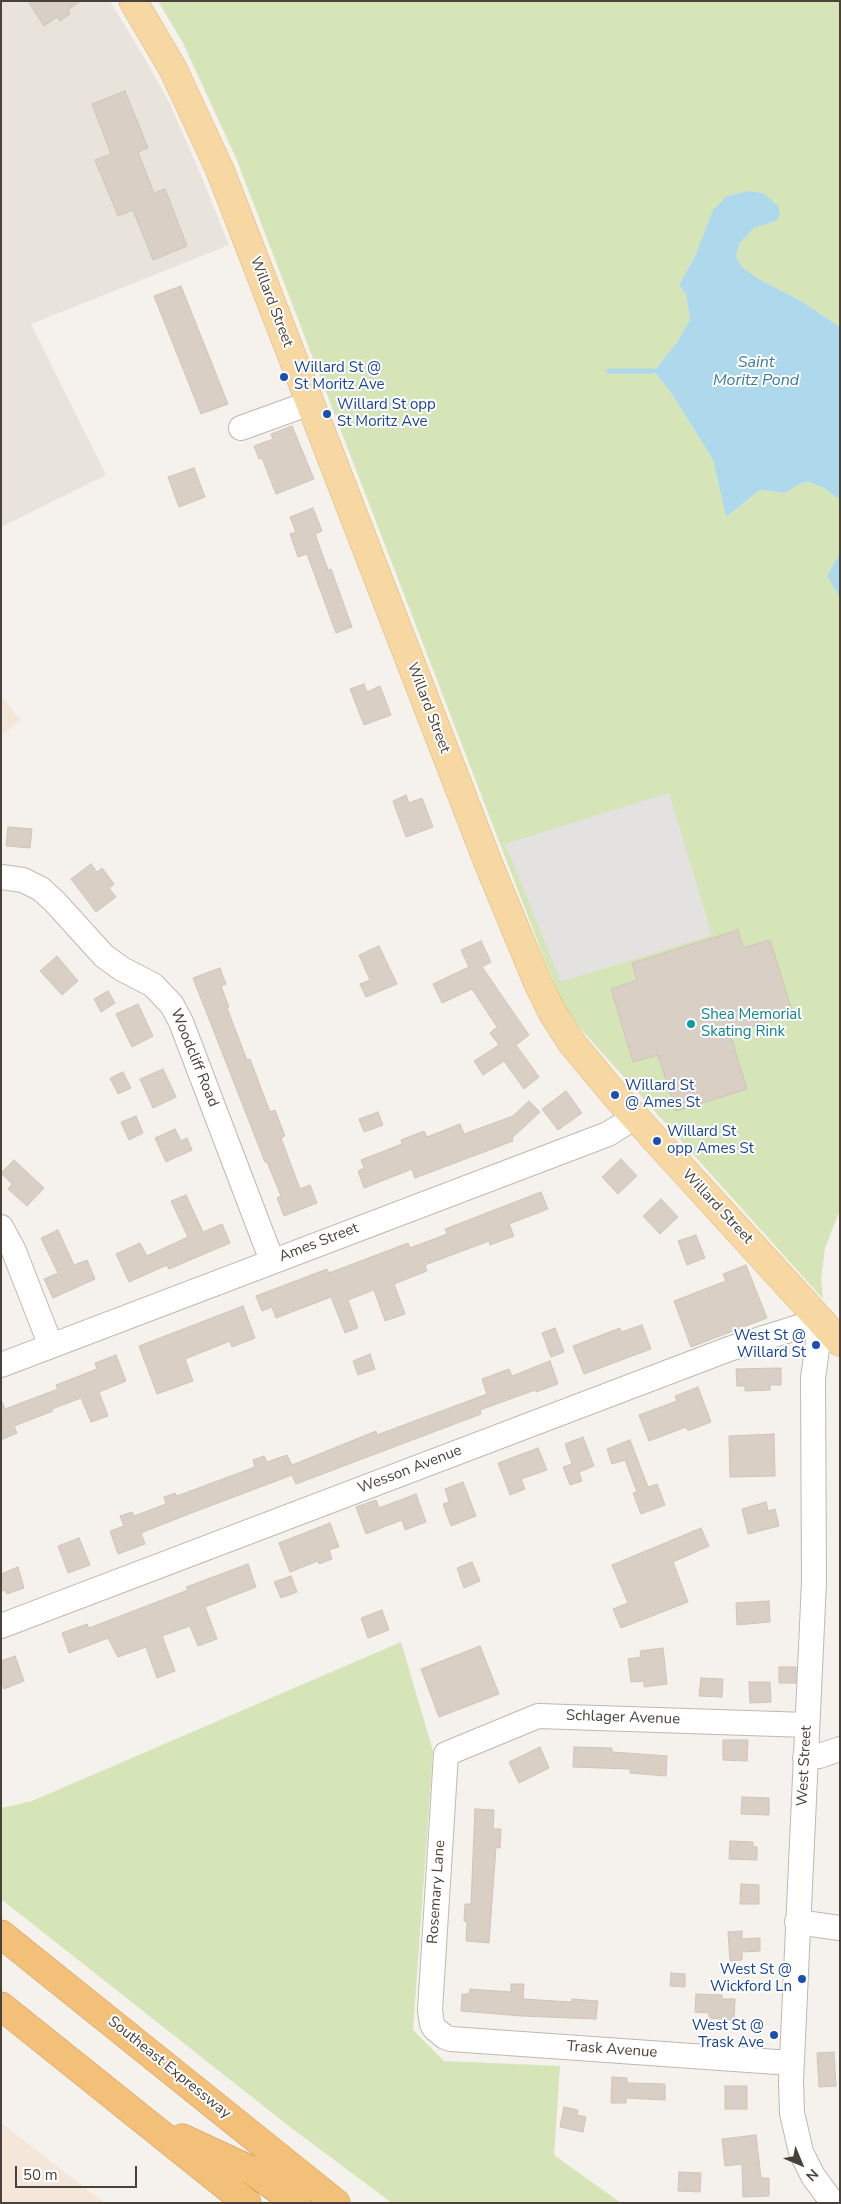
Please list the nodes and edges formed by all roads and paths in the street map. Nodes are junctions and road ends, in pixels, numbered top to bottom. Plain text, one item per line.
1 (133, 1) edge
2 (310, 403) junction
3 (241, 428) dead end
4 (1, 877) edge
5 (635, 1117) junction
6 (1, 1227) edge
7 (272, 1261) junction
8 (821, 1320) junction
9 (840, 1342) edge
10 (51, 1346) junction
11 (1, 1364) edge
12 (1, 1626) edge
13 (807, 1725) junction
14 (840, 1749) edge
15 (446, 1754) joint
16 (805, 1757) junction
17 (797, 1922) junction
18 (840, 1928) edge
19 (1, 1934) edge
20 (1, 2006) edge
21 (435, 2029) joint
22 (791, 2063) junction
23 (181, 2078) junction
24 (146, 2122) junction
25 (251, 2170) junction
26 (247, 2203) edge
27 (292, 2203) edge
28 (296, 2203) edge
29 (336, 2203) edge
30 (833, 2203) edge

1 - 2 main road, Willard Street
2 - 3 street
2 - 5 main road, Willard Street
4 - 7 street, Woodcliff Road
5 - 7 street, Ames Street
5 - 8 main road, Willard Street
6 - 10 street
7 - 10 street, Ames Street
8 - 9 main road, Willard Street
8 - 12 street, Wesson Avenue
8 - 13 street, West Street
10 - 11 street, Ames Street
13 - 15 street, Schlager Avenue
13 - 16 street, West Street
14 - 16 street
15 - 21 street, Rosemary Lane
16 - 17 street, West Street
17 - 18 street
17 - 22 street, West Street
19 - 23 highway, Southeast Expressway
20 - 24 highway
21 - 22 street, Trask Avenue
22 - 30 street, West Street
23 - 25 highway
23 - 29 highway, Southeast Expressway
24 - 25 highway
24 - 26 highway
25 - 27 highway
25 - 28 highway

